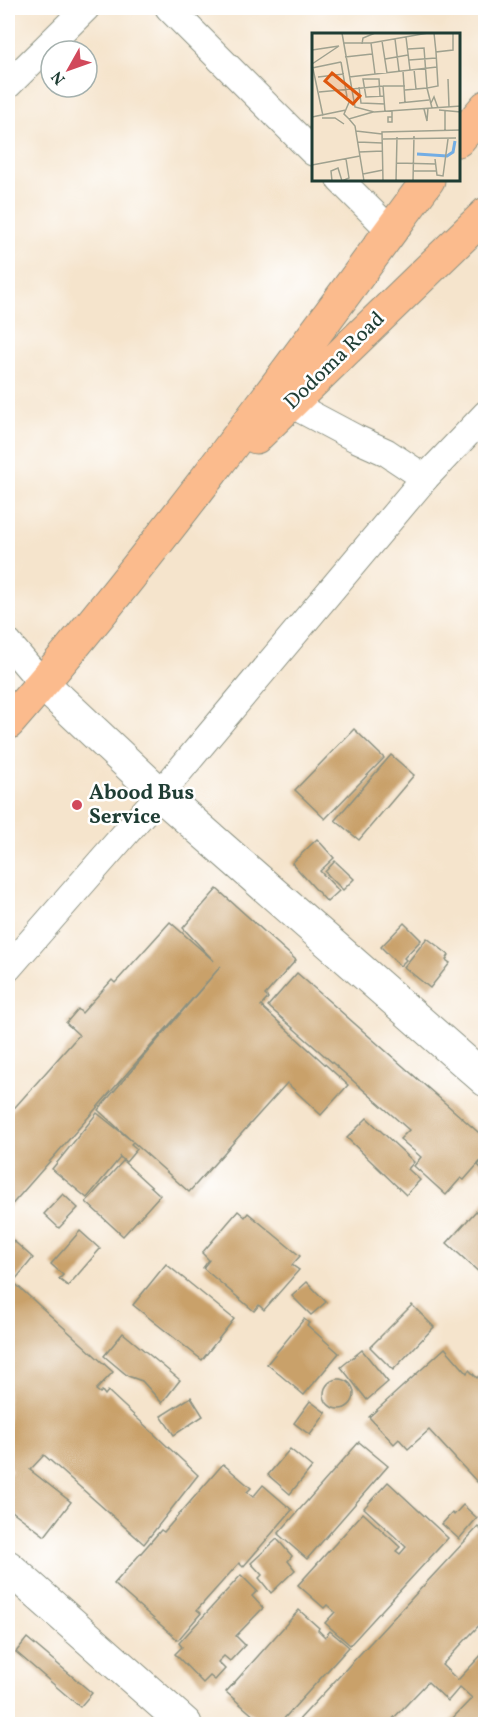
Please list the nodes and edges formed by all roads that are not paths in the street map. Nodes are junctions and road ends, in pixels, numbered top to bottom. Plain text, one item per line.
1 (86, 8) edge
2 (169, 8) edge
3 (8, 85) edge
4 (486, 107) edge
5 (460, 139) edge
6 (312, 151) edge
7 (342, 182) edge
8 (427, 182) edge
9 (486, 214) edge
10 (391, 231) junction
11 (291, 404) junction
12 (486, 414) edge
13 (425, 478) junction
14 (184, 508) junction
15 (8, 644) edge
16 (42, 683) junction
17 (8, 723) edge
18 (160, 794) junction
19 (8, 968) edge
20 (486, 1080) edge
21 (8, 1567) edge
22 (185, 1725) edge

1 - 3 lane
2 - 6 lane
4 - 5 highway
7 - 10 lane
8 - 10 highway, Dodoma Road
9 - 11 highway, Dodoma Road
10 - 14 highway, Dodoma Road
11 - 13 lane
11 - 14 highway, Dodoma Road
12 - 13 lane
13 - 18 lane
14 - 16 highway, Dodoma Road
15 - 16 lane
16 - 17 highway, Dodoma Road
16 - 18 street
18 - 19 lane
18 - 20 street
21 - 22 street

